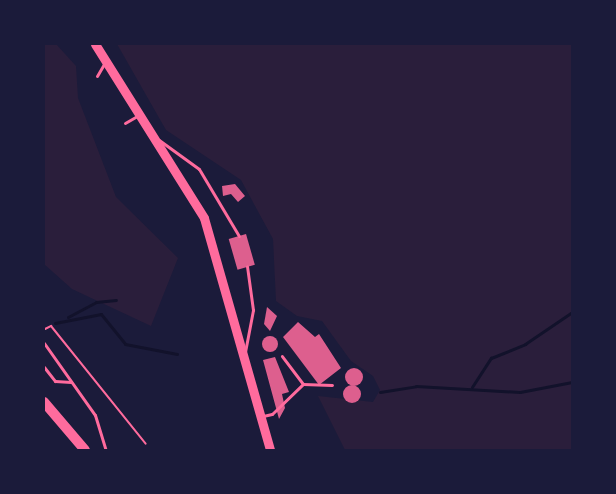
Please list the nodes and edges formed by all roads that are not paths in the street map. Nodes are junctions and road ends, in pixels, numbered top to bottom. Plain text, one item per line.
1 (95, 44) edge
2 (105, 62) junction
3 (97, 76) dead end
4 (137, 116) junction
5 (125, 123) dead end
6 (148, 132) junction
7 (239, 236) dead end
8 (247, 266) dead end
9 (44, 343) edge
10 (245, 357) junction
11 (282, 357) dead end
12 (44, 367) edge
13 (71, 382) junction
14 (303, 384) junction
15 (332, 385) dead end
16 (44, 402) edge
17 (261, 416) junction
18 (85, 450) edge
19 (106, 450) edge
20 (270, 450) edge

1 - 2 main road
2 - 3 lane
2 - 4 main road
4 - 5 lane
4 - 6 main road
6 - 7 lane
6 - 10 main road
8 - 10 lane
9 - 13 lane
10 - 17 main road
11 - 14 lane
12 - 13 lane
13 - 19 lane
14 - 15 lane
14 - 17 lane
16 - 18 highway
17 - 20 main road

